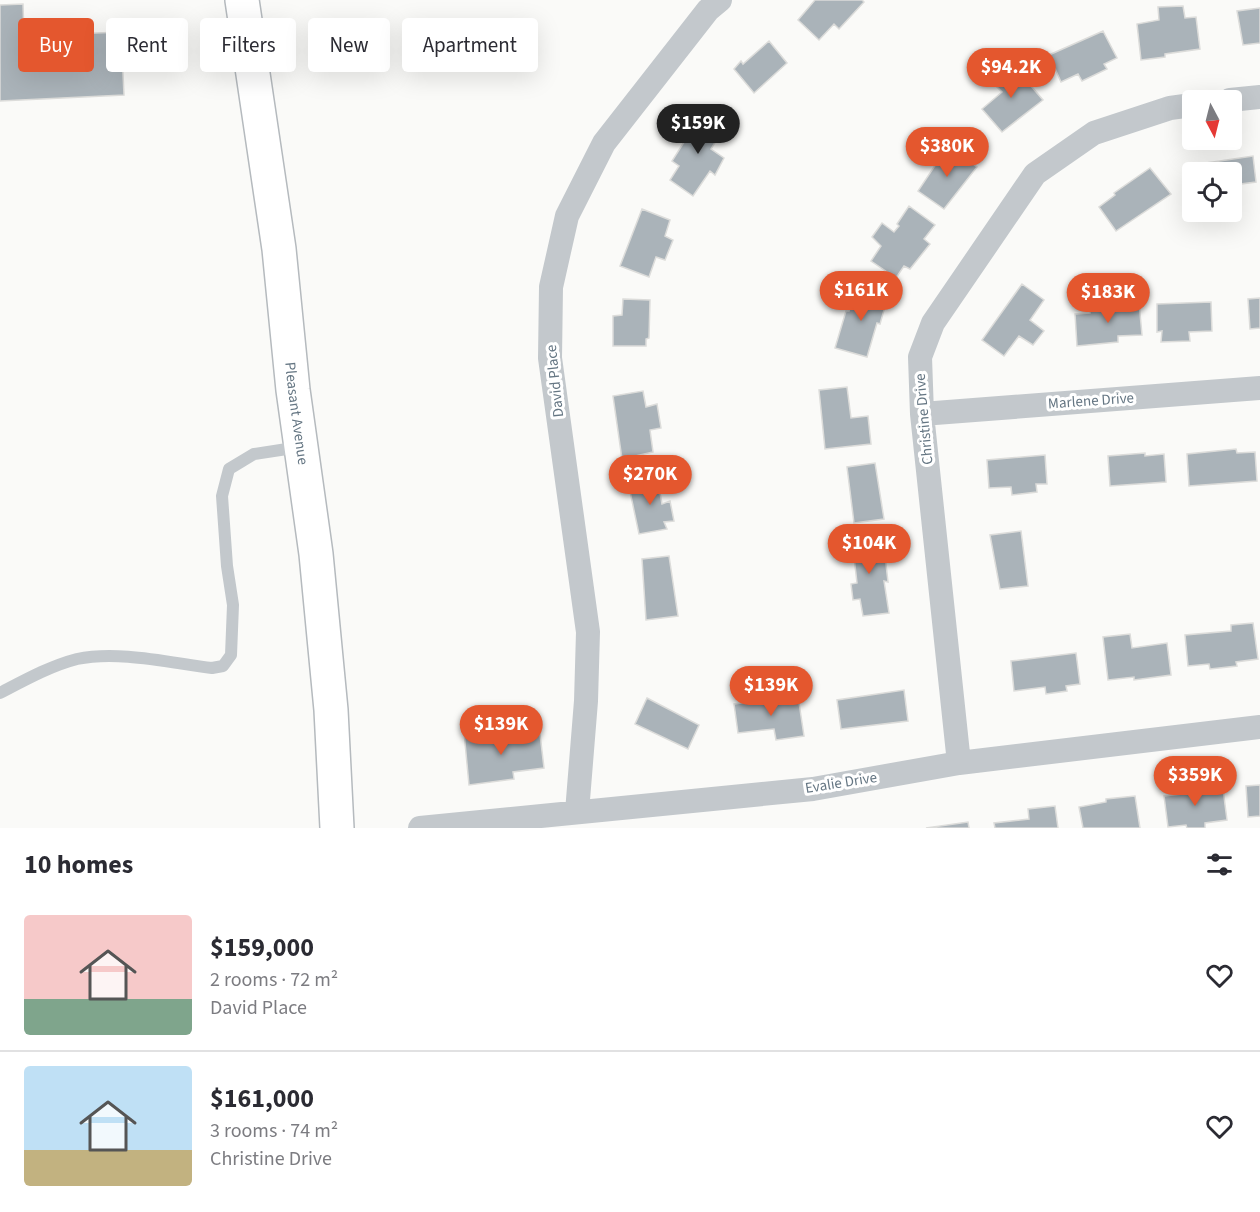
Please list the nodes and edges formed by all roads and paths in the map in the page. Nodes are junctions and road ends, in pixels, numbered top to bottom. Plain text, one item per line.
1 (242, 0) edge
2 (720, 0) edge
3 (1260, 97) edge
4 (1242, 99) edge
5 (1182, 106) edge
6 (1260, 388) edge
7 (922, 414) junction
8 (301, 447) junction
9 (0, 693) edge
10 (1260, 727) edge
11 (959, 763) junction
12 (577, 812) junction
13 (337, 828) edge
14 (420, 828) edge

1 - 8 main road, Pleasant Avenue
2 - 12 street, David Place
3 - 4 street
5 - 7 street, Christine Drive
6 - 7 street, Marlene Drive
7 - 11 street, Christine Drive
8 - 9 lane
8 - 13 main road, Pleasant Avenue
10 - 11 street, Evalie Drive
11 - 12 street, Evalie Drive
12 - 14 street, Evalie Drive

